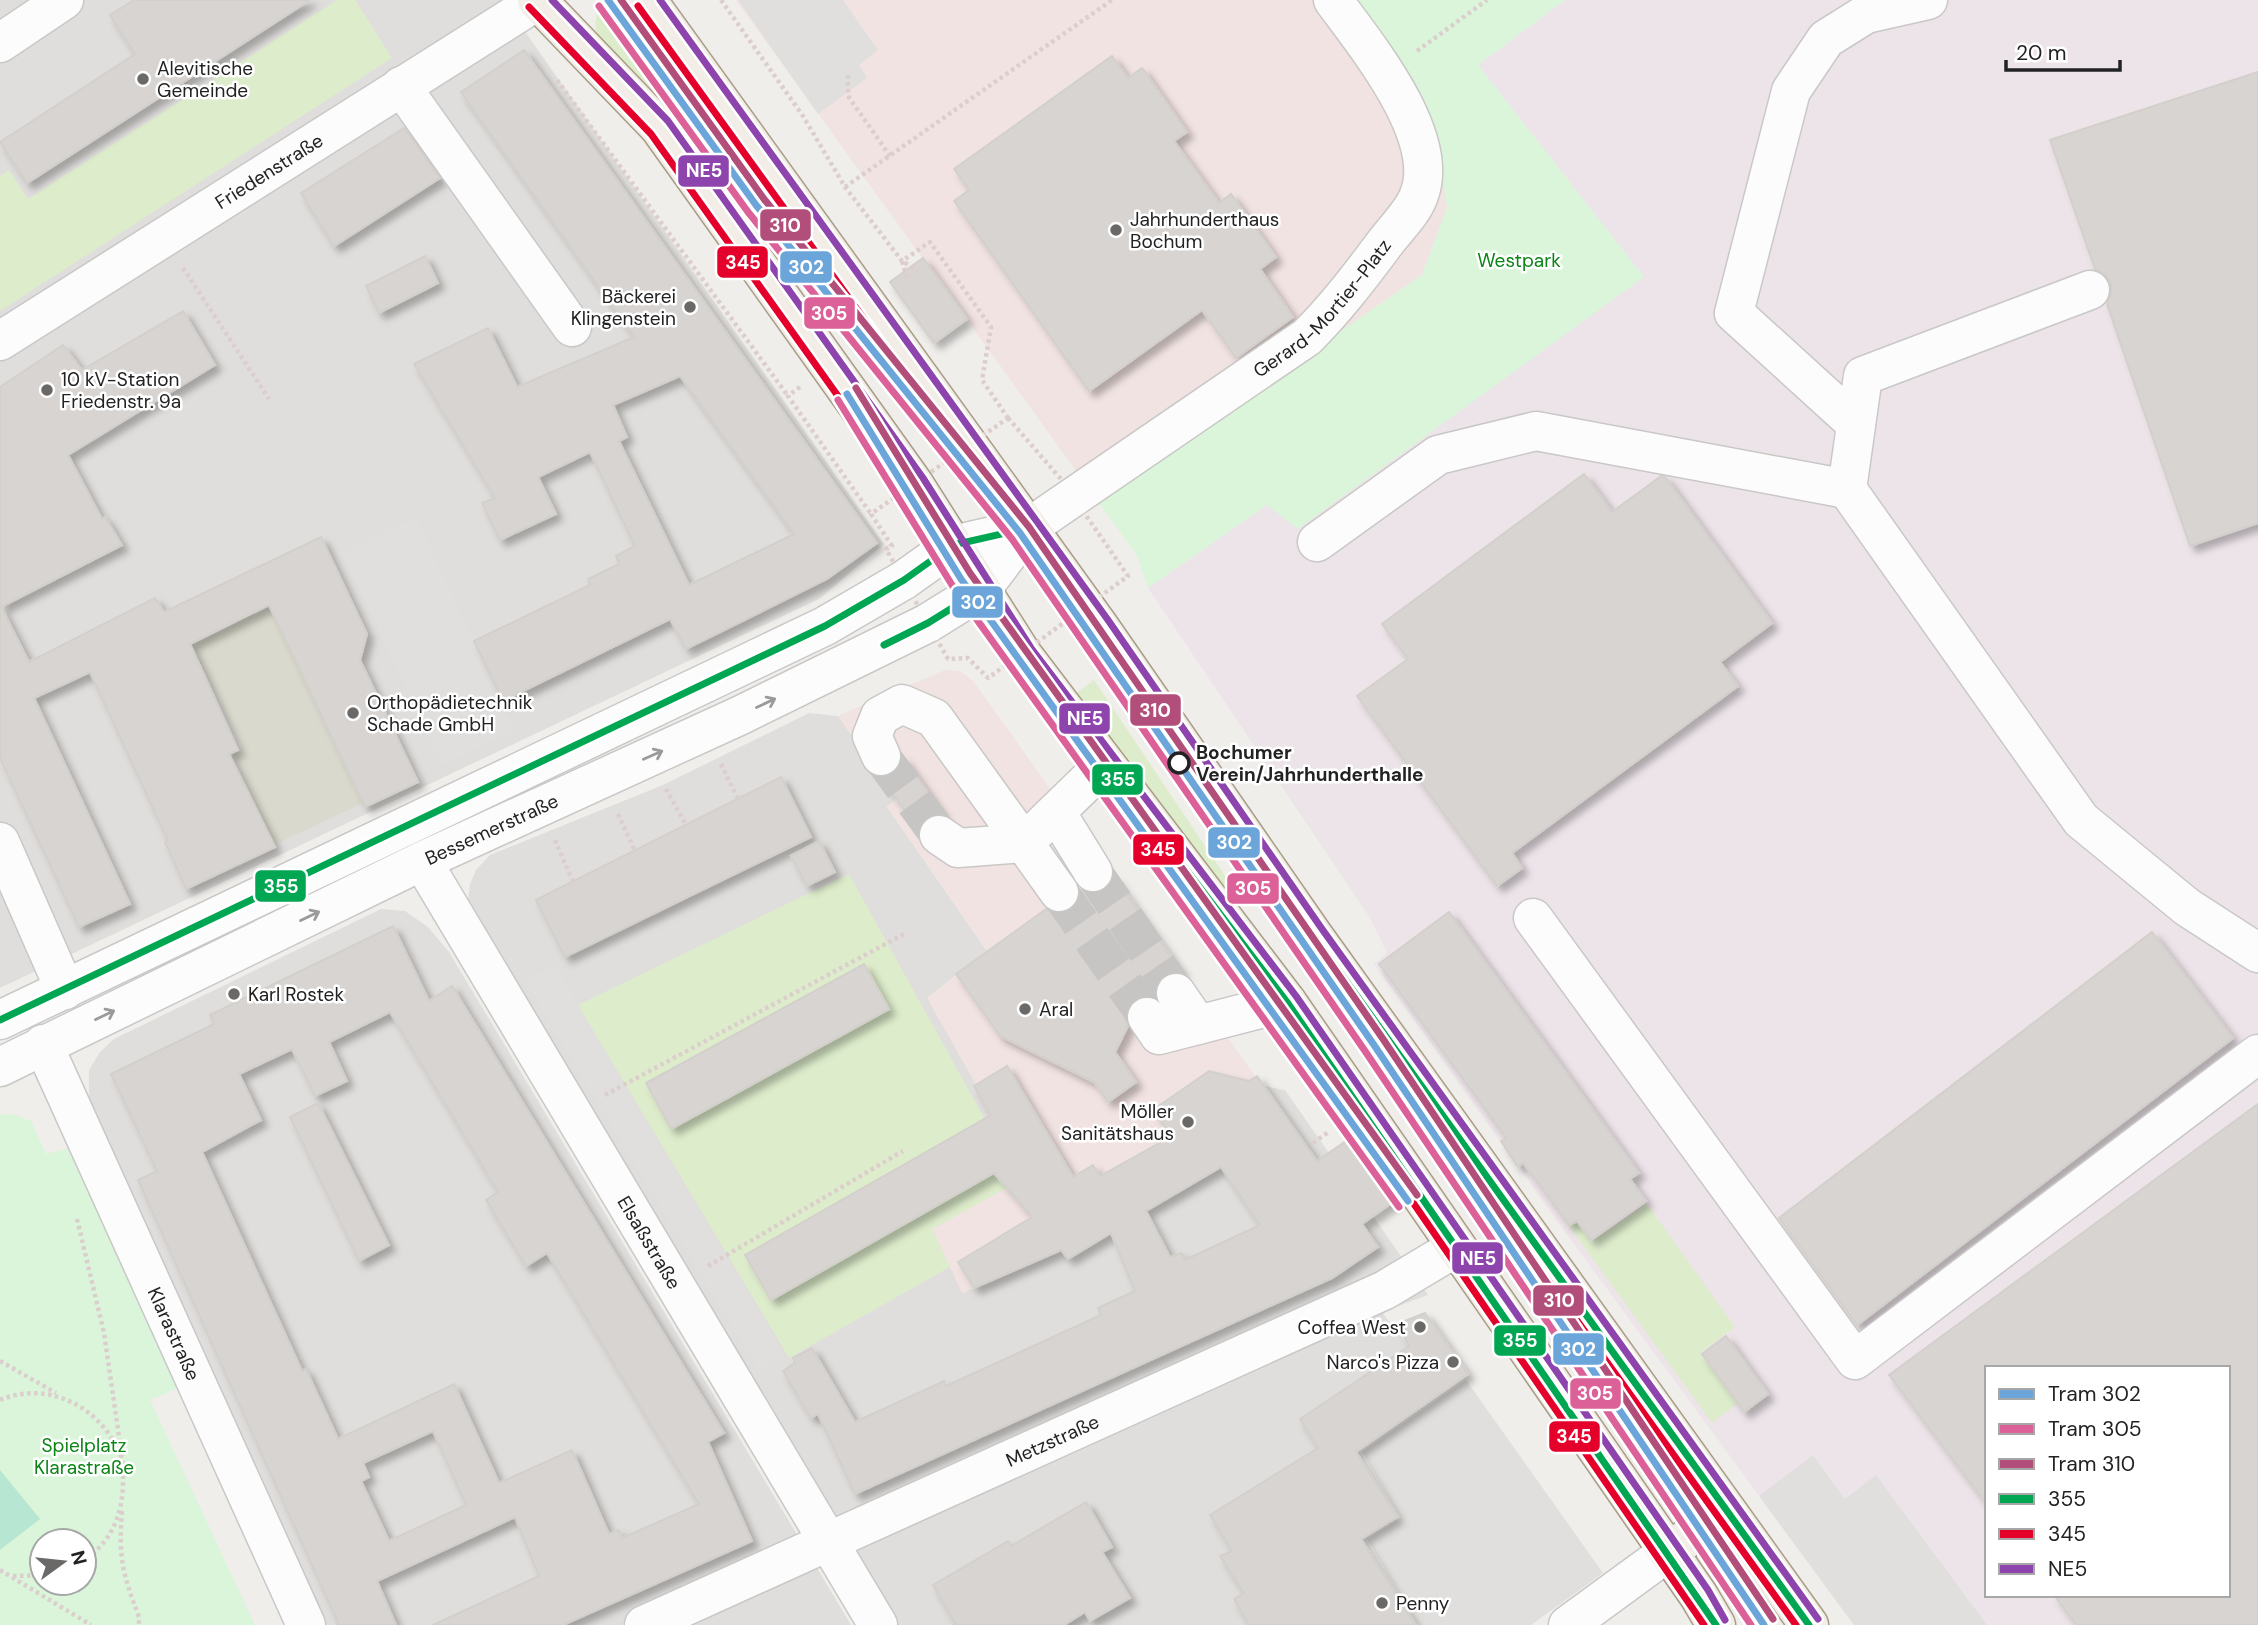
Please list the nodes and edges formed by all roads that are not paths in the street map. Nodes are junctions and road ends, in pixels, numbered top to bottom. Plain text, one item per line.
1 (64, 0) edge
2 (538, 0) edge
3 (647, 0) edge
4 (1334, 0) edge
5 (1928, 0) edge
6 (0, 43) edge
7 (401, 86) junction
8 (2091, 290) dead end
9 (572, 327) dead end
10 (0, 341) edge
11 (1856, 424) junction
12 (1847, 489) junction
13 (1028, 528) junction
14 (1317, 542) dead end
15 (953, 545) junction
16 (981, 590) junction
17 (881, 756) tunnel mouth
18 (1104, 765) junction
19 (1056, 813) junction
20 (0, 842) edge
21 (948, 842) dead end
22 (1024, 843) junction
23 (422, 861) junction
24 (1093, 872) tunnel mouth
25 (1059, 892) tunnel mouth
26 (1533, 918) dead end
27 (2258, 953) edge
28 (65, 990) junction
29 (1176, 993) tunnel mouth
30 (1287, 1002) junction
31 (1147, 1017) tunnel mouth
32 (0, 1020) edge
33 (1198, 1025) junction
34 (43, 1044) junction
35 (2258, 1054) edge
36 (0, 1067) edge
37 (1455, 1248) junction
38 (1725, 1511) junction
39 (828, 1541) junction
40 (1668, 1552) junction
41 (306, 1625) edge
42 (644, 1625) edge
43 (878, 1625) edge
44 (1568, 1625) edge
45 (1716, 1625) edge
46 (1809, 1625) edge

1 - 6 street
2 - 7 street, Friedenstraße
2 - 15 main road
3 - 13 main road
4 - 13 street, Gerard-Mortier-Platz
5 - 11 street
7 - 9 street
7 - 10 street, Friedenstraße
8 - 11 street
11 - 12 street
12 - 14 street
12 - 27 street
13 - 15 street
13 - 16 street
13 - 38 main road
15 - 16 main road
15 - 28 street
16 - 18 main road
23 -> 16 street, Bessemerstraße
17 - 22 street
18 - 19 street
18 - 30 main road
19 - 22 street
19 - 24 street
20 - 28 street
21 - 22 street
22 - 25 street
34 -> 23 street, Bessemerstraße
23 - 39 street, Elsaßstraße
26 - 35 street
28 - 32 street
29 - 33 street
30 - 33 street
30 - 37 main road
31 - 33 street
34 - 36 street, Bessemerstraße
34 - 41 street, Klarastraße
37 - 39 street, Metzstraße
37 - 40 main road
38 - 40 main road
38 - 46 main road
39 - 42 street, Metzstraße
39 - 43 street, Elsaßstraße
40 - 44 street
40 - 45 main road

